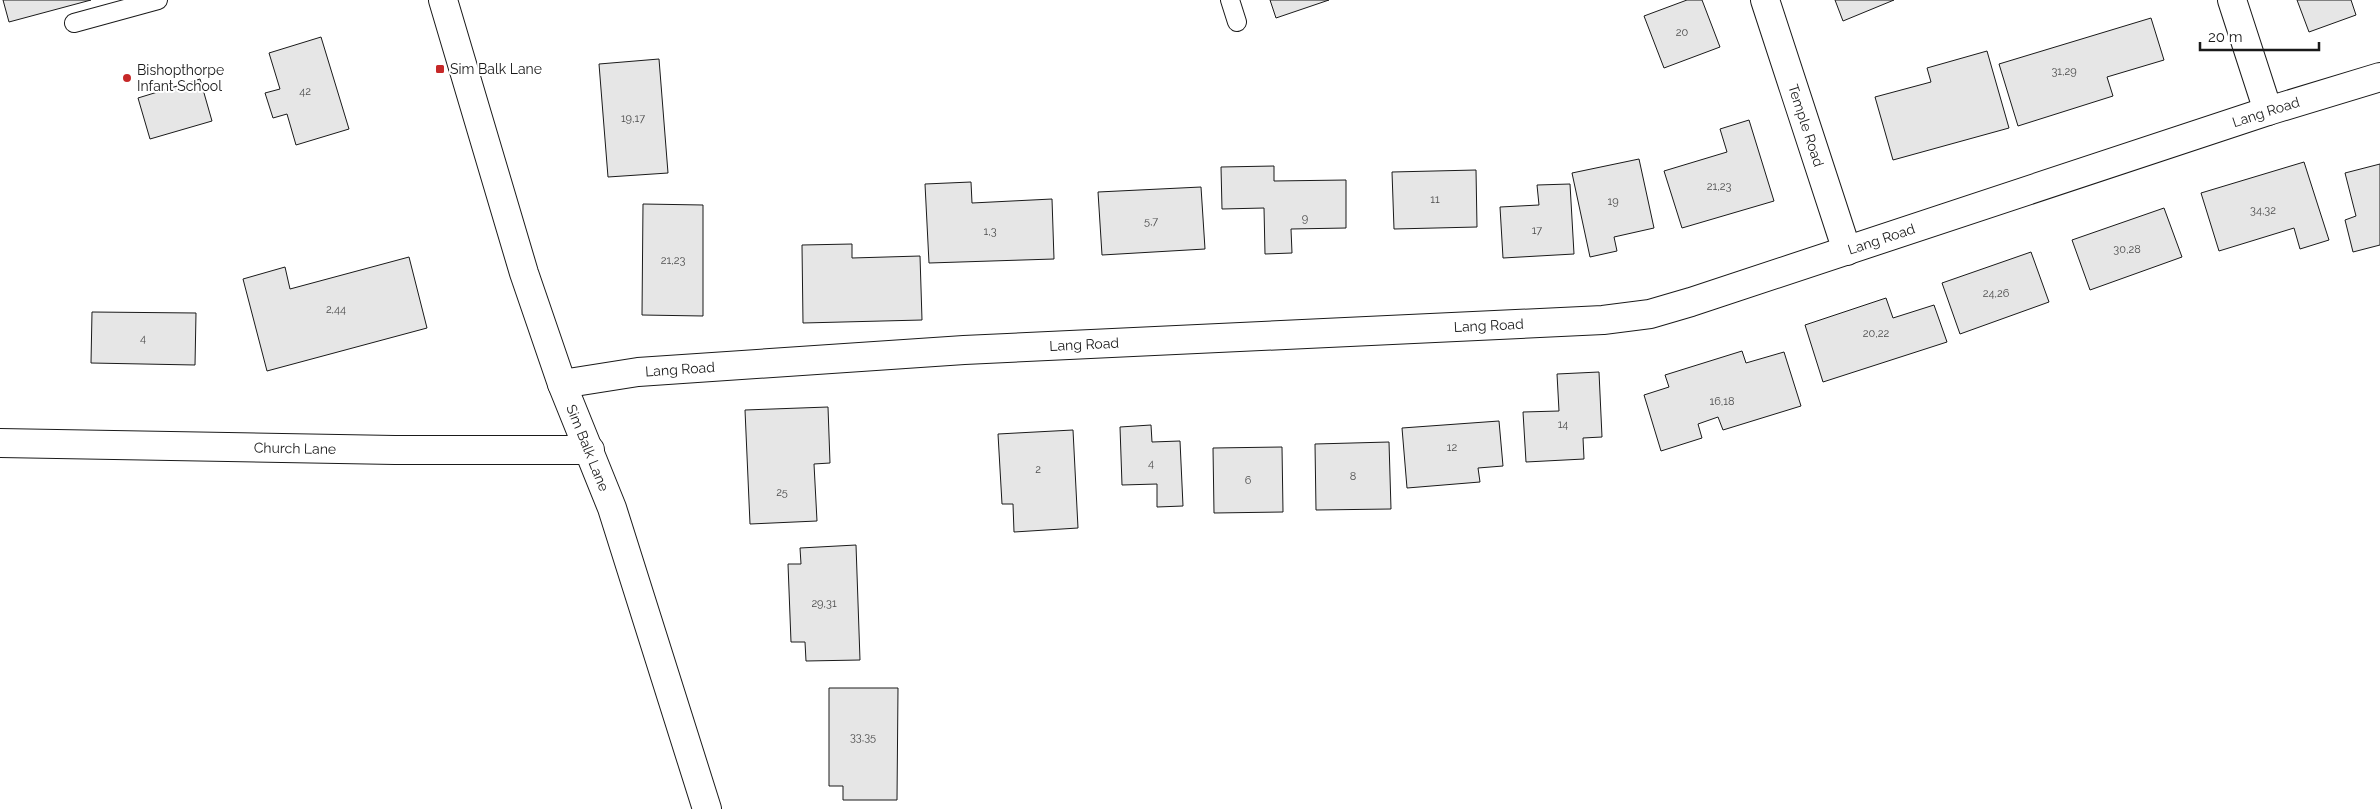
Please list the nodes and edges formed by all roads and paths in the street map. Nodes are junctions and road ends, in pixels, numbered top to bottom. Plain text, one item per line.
1 (158, 0) edge
2 (443, 0) edge
3 (1230, 0) edge
4 (1765, 0) edge
5 (2232, 0) edge
6 (1238, 22) dead end
7 (74, 23) dead end
8 (2380, 77) edge
9 (2268, 111) junction
10 (1847, 251) junction
11 (562, 384) junction
12 (0, 443) edge
13 (590, 450) junction
14 (707, 809) edge

1 - 7 lane
2 - 11 street, Sim Balk Lane
3 - 6 lane
4 - 10 street, Temple Road
5 - 9 street
8 - 9 street, Lang Road
9 - 10 street, Lang Road
10 - 11 street, Lang Road
11 - 13 street, Sim Balk Lane
12 - 13 street, Church Lane
13 - 14 street, Sim Balk Lane

